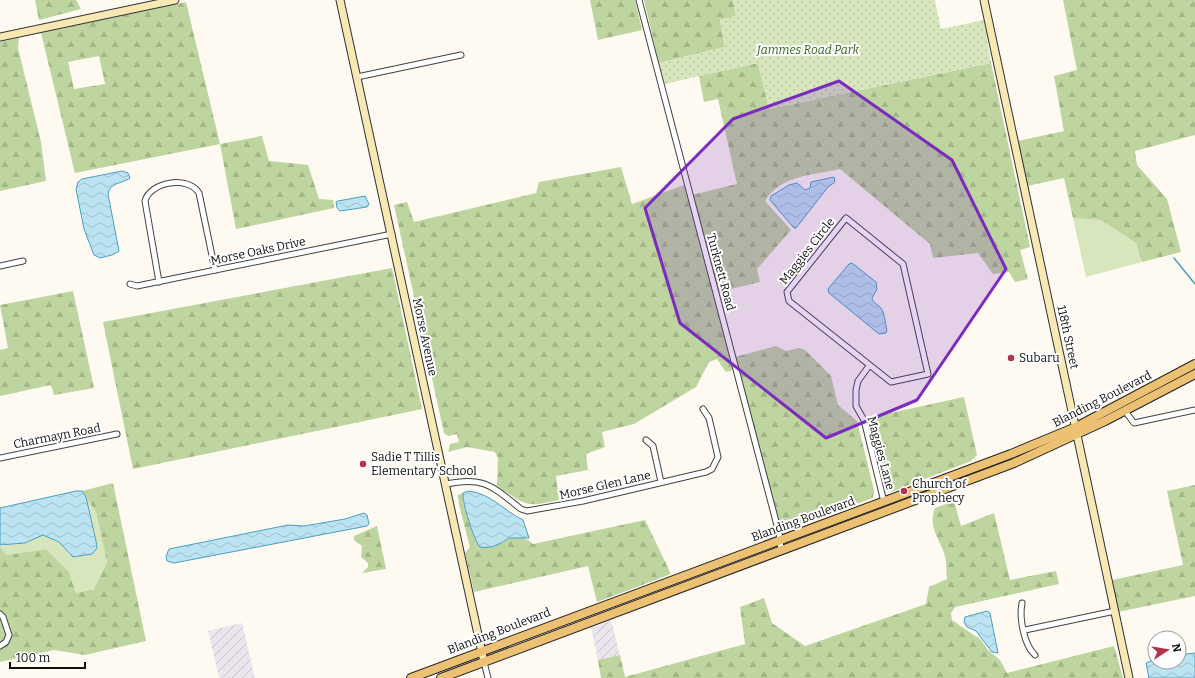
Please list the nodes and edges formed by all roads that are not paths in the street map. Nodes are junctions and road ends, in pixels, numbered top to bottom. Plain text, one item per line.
1 (175, 0) edge
2 (340, 0) edge
3 (639, 0) edge
4 (984, 0) edge
5 (0, 37) edge
6 (461, 55) dead end
7 (357, 77) junction
8 (392, 234) junction
9 (23, 261) dead end
10 (0, 266) edge
11 (215, 270) junction
12 (159, 282) junction
13 (130, 284) dead end
14 (1195, 364) edge
15 (869, 366) junction
16 (1195, 374) edge
17 (1147, 395) junction
18 (703, 409) dead end
19 (1195, 410) edge
20 (1125, 411) junction
21 (1077, 431) junction
22 (117, 434) dead end
23 (646, 440) dead end
24 (0, 458) edge
25 (979, 472) junction
26 (661, 482) junction
27 (446, 484) junction
28 (903, 495) junction
29 (884, 502) junction
30 (883, 512) junction
31 (863, 519) junction
32 (781, 545) junction
33 (680, 577) junction
34 (683, 587) junction
35 (1022, 603) dead end
36 (1115, 611) junction
37 (0, 614) edge
38 (581, 614) junction
39 (584, 624) junction
40 (1025, 630) junction
41 (0, 646) edge
42 (482, 651) junction
43 (1035, 655) dead end
44 (484, 662) junction
45 (429, 671) junction
46 (411, 678) edge
47 (423, 678) edge
48 (441, 678) edge
49 (488, 678) edge
50 (1129, 678) edge

1 - 5 street
2 - 7 street, Morse Avenue
3 - 32 street, Turknett Road
4 - 21 street, 118th Street
6 - 7 street
7 - 8 street, Morse Avenue
8 - 11 street, Morse Oaks Drive
8 - 27 street, Morse Avenue
9 - 10 street
11 - 12 street, Morse Oaks Drive
11 - 12 street
12 - 13 street, Morse Oaks Drive
14 - 17 main road, Blanding Boulevard
15 - 15 street, Maggies Circle
15 - 29 street, Maggies Lane
16 - 17 main road, Blanding Boulevard
17 - 20 main road, Blanding Boulevard
17 - 21 main road, Blanding Boulevard
18 - 26 street, Morse Glen Lane
19 - 20 street
20 - 21 main road, Blanding Boulevard
21 - 25 main road, Blanding Boulevard
21 - 36 street, 118th Street
22 - 24 street, Charmayn Road
23 - 26 street
25 - 28 main road, Blanding Boulevard
25 - 30 main road, Blanding Boulevard
26 - 27 street, Morse Glen Lane
27 - 42 street, Morse Avenue
28 - 29 main road, Blanding Boulevard
28 - 30 main road
29 - 31 main road
29 - 32 main road, Blanding Boulevard
30 - 31 main road, Blanding Boulevard
31 - 32 main road, Blanding Boulevard
32 - 33 main road, Blanding Boulevard
32 - 34 main road, Blanding Boulevard
33 - 34 main road
33 - 38 main road, Blanding Boulevard
34 - 39 main road, Blanding Boulevard
35 - 40 street
36 - 40 street
36 - 50 street, 118th Street
37 - 41 street
38 - 39 main road
38 - 42 main road, Blanding Boulevard
39 - 44 main road, Blanding Boulevard
40 - 43 street
42 - 44 street, Morse Avenue
42 - 45 main road, Blanding Boulevard
44 - 48 main road, Blanding Boulevard
44 - 49 street, Morse Avenue
45 - 46 main road, Blanding Boulevard
45 - 47 main road

